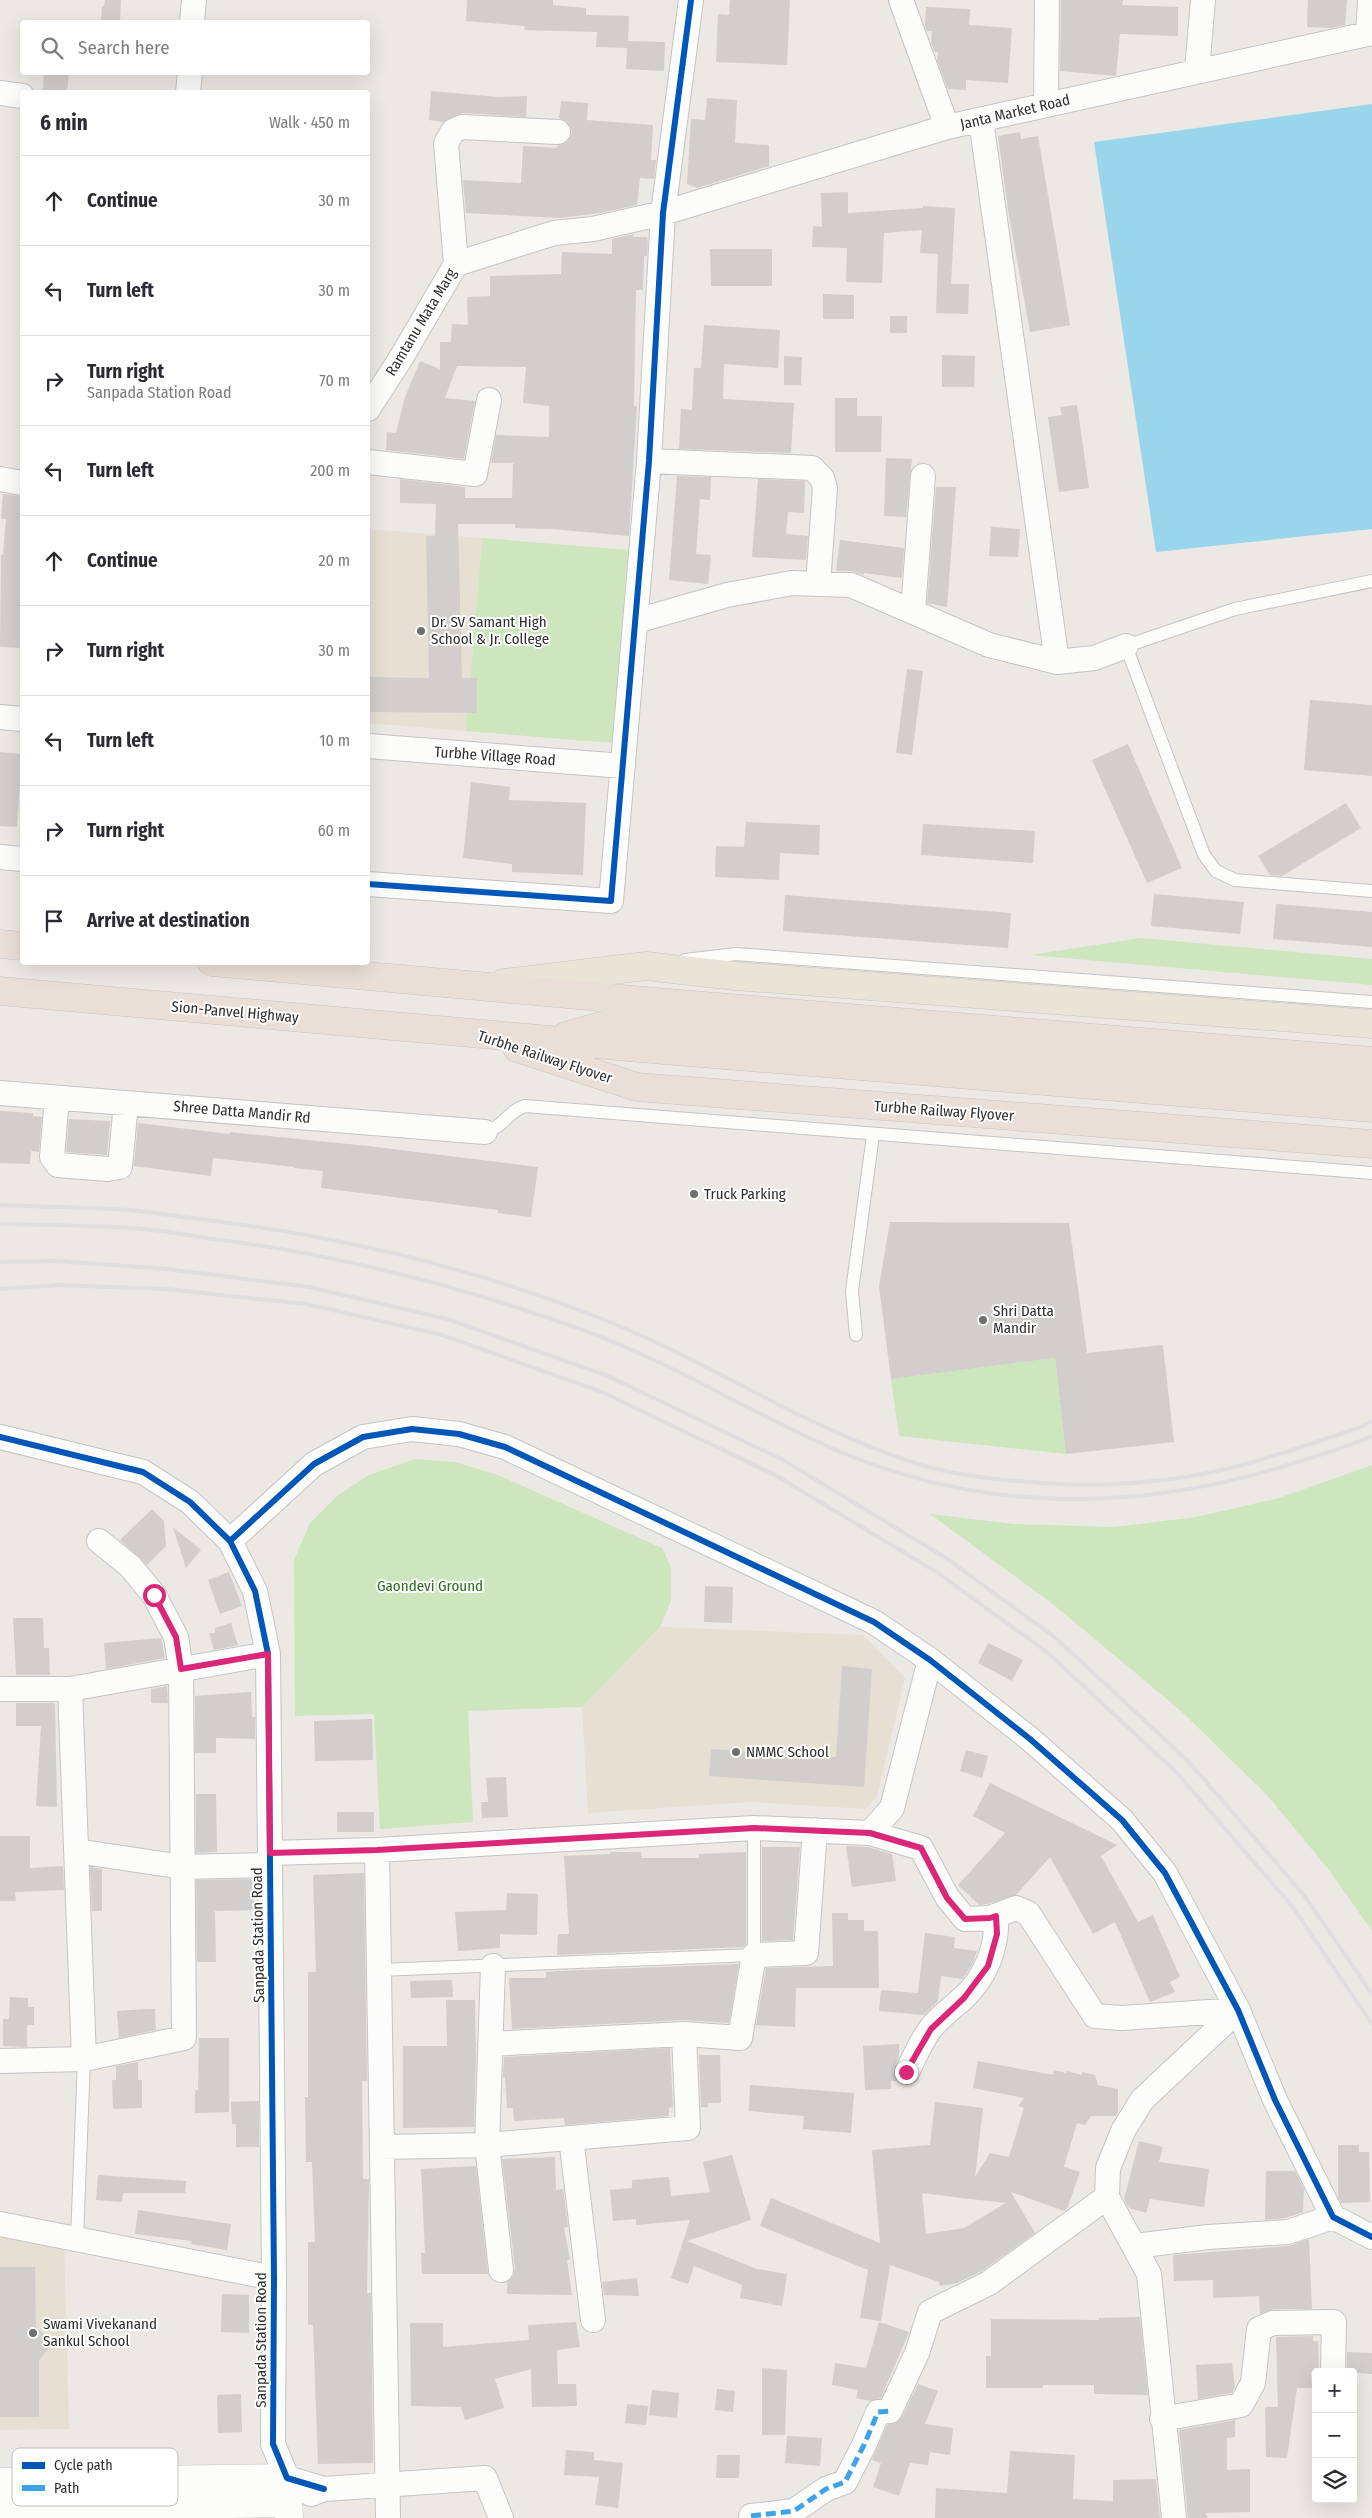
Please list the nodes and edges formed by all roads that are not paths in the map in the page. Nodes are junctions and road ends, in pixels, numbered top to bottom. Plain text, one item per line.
1 (194, 0) edge
2 (691, 0) edge
3 (900, 0) edge
4 (1047, 0) edge
5 (1203, 0) edge
6 (1370, 0) edge
7 (192, 20) edge
8 (1370, 33) edge
9 (1197, 71) junction
10 (190, 75) edge
11 (188, 90) edge
12 (0, 93) edge
13 (20, 96) edge
14 (1046, 105) junction
15 (981, 120) junction
16 (947, 127) junction
17 (558, 132) dead end
18 (663, 213) junction
19 (456, 264) junction
20 (489, 400) dead end
21 (370, 406) edge
22 (649, 461) junction
23 (370, 462) edge
24 (923, 476) dead end
25 (0, 480) edge
26 (20, 483) edge
27 (1372, 581) edge
28 (818, 584) junction
29 (913, 611) junction
30 (636, 621) junction
31 (1126, 646) junction
32 (1057, 662) junction
33 (0, 717) edge
34 (20, 719) edge
35 (370, 746) edge
36 (623, 766) junction
37 (0, 857) edge
38 (20, 859) edge
39 (370, 884) edge
40 (1372, 891) edge
41 (0, 944) edge
42 (20, 946) edge
43 (245, 965) edge
44 (646, 966) junction
45 (476, 986) junction
46 (0, 991) edge
47 (1372, 1002) edge
48 (1372, 1024) edge
49 (470, 1033) junction
50 (552, 1040) junction
51 (1372, 1061) edge
52 (1372, 1089) edge
53 (0, 1093) edge
54 (57, 1098) junction
55 (126, 1103) junction
56 (1372, 1108) edge
57 (485, 1132) joint
58 (873, 1135) junction
59 (1372, 1144) edge
60 (1372, 1174) edge
61 (856, 1335) dead end
62 (0, 1437) edge
63 (99, 1540) dead end
64 (230, 1540) junction
65 (268, 1654) junction
66 (930, 1660) junction
67 (181, 1669) junction
68 (0, 1689) edge
69 (70, 1690) junction
70 (754, 1828) junction
71 (815, 1830) junction
72 (870, 1833) junction
73 (76, 1850) junction
74 (377, 1850) junction
75 (270, 1859) junction
76 (182, 1867) junction
77 (996, 1916) junction
78 (754, 1954) junction
79 (493, 1966) junction
80 (379, 1970) junction
81 (1238, 2010) junction
82 (684, 2034) junction
83 (490, 2044) junction
84 (84, 2058) junction
85 (0, 2061) edge
86 (906, 2072) dead end
87 (571, 2138) junction
88 (487, 2145) junction
89 (382, 2147) junction
90 (1107, 2197) junction
91 (1333, 2217) junction
92 (0, 2224) edge
93 (1372, 2237) edge
94 (77, 2239) junction
95 (1134, 2246) junction
96 (501, 2270) dead end
97 (274, 2278) junction
98 (593, 2320) dead end
99 (1334, 2368) edge
100 (1162, 2419) junction
101 (273, 2444) junction
102 (388, 2486) junction
103 (178, 2494) edge
104 (258, 2500) edge
105 (288, 2500) edge
106 (178, 2502) edge
107 (64, 2506) edge
108 (0, 2508) edge
109 (752, 2516) dead end
110 (388, 2518) edge
111 (500, 2518) edge
112 (1174, 2518) edge

1 - 7 street
2 - 18 street
3 - 16 street
4 - 14 street
5 - 9 street
6 - 8 street
8 - 9 street, Janta Market Road
9 - 14 street, Janta Market Road
10 - 11 street
12 - 13 street
14 - 15 street, Janta Market Road
15 - 16 street, Janta Market Road
15 - 32 street
16 - 18 street, Janta Market Road
17 - 19 street
18 - 19 street, Ramtanu Mata Marg
18 - 22 street
19 - 21 street, Ramtanu Mata Marg
20 - 23 street
22 - 28 street
22 - 30 street
24 - 29 street
25 - 26 street
27 - 31 lane
28 - 29 street
28 - 30 street
29 - 32 street
30 - 36 street
31 - 32 street
31 - 40 lane
33 - 34 street
35 - 36 street, Turbhe Village Road
36 - 39 street
37 - 38 street
41 - 42 highway
43 - 45 highway
44 - 45 main road
44 - 47 lane
44 - 48 main road
45 - 51 highway
46 - 49 highway, Sion-Panvel Highway
49 - 50 highway, Turbhe Railway Flyover
49 - 59 highway, Turbhe Railway Flyover
50 - 52 highway
50 - 56 highway, Turbhe Railway Flyover
53 - 54 street, Shree Datta Mandir Rd
54 - 55 street, Shree Datta Mandir Rd
54 - 55 street
55 - 57 street, Shree Datta Mandir Rd
57 - 58 lane
58 - 60 lane
58 - 61 lane
62 - 64 street, Sanpada Station Road
63 - 67 street
64 - 65 street, Sanpada Station Road
64 - 66 street
65 - 67 street
65 - 75 street, Sanpada Station Road
66 - 72 street
66 - 81 street
67 - 69 street
67 - 76 street
68 - 69 street
69 - 73 street
70 - 71 street
70 - 74 street
70 - 78 lane
71 - 72 street
71 - 78 street
72 - 77 street
73 - 76 street
73 - 84 street
74 - 75 street
74 - 80 street
75 - 76 street
75 - 97 street, Sanpada Station Road
76 - 84 street
77 - 81 street
77 - 86 street
78 - 79 lane
78 - 82 street
79 - 80 lane
79 - 83 street
80 - 89 street
81 - 90 street
81 - 91 street
82 - 83 street
82 - 87 street
83 - 88 street
84 - 85 street
84 - 94 lane
87 - 88 street
87 - 98 street
88 - 89 street
88 - 96 street
89 - 102 street
90 - 95 street
90 - 109 street
91 - 93 street
91 - 95 street
92 - 94 street
94 - 97 street
95 - 100 street
97 - 101 street, Sanpada Station Road
99 - 100 street
100 - 112 street
101 - 104 street
101 - 105 street
102 - 105 street
102 - 110 street
102 - 111 street
103 - 104 main road
104 - 105 main road
104 - 106 main road
107 - 108 main road

